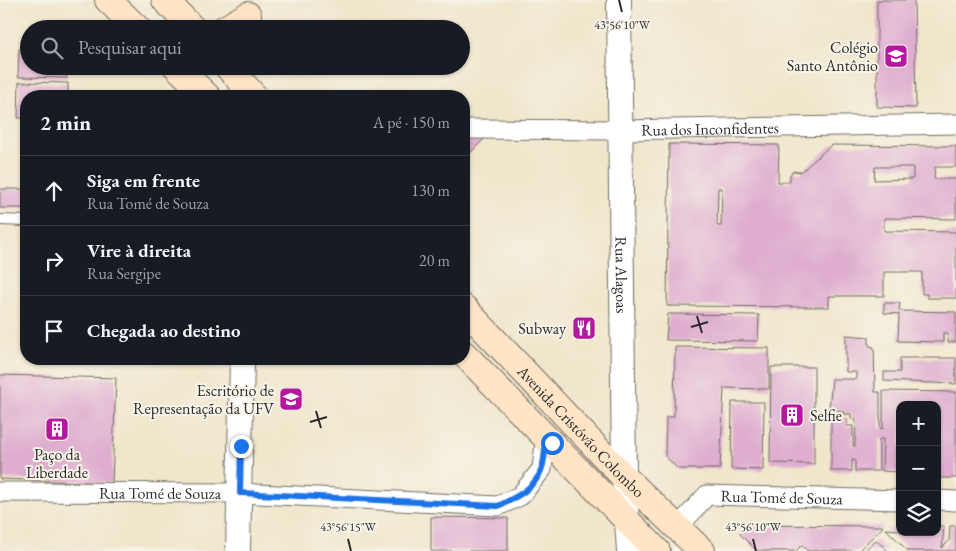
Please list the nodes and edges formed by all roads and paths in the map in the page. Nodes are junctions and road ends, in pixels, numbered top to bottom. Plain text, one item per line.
1 (108, 0) edge
2 (164, 0) edge
3 (619, 0) edge
4 (129, 20) edge
5 (184, 20) edge
6 (185, 75) edge
7 (236, 75) edge
8 (248, 87) edge
9 (201, 90) edge
10 (956, 124) edge
11 (470, 129) edge
12 (620, 130) junction
13 (0, 220) edge
14 (20, 221) edge
15 (470, 314) edge
16 (470, 360) edge
17 (242, 365) edge
18 (546, 437) junction
19 (624, 477) junction
20 (0, 492) edge
21 (240, 493) junction
22 (896, 500) edge
23 (941, 500) edge
24 (956, 501) edge
25 (628, 522) junction
26 (678, 527) junction
27 (238, 551) edge
28 (629, 551) edge
29 (657, 551) edge
30 (702, 551) edge

1 - 4 main road
2 - 5 main road
3 - 12 street, Rua Alagoas
6 - 9 main road
7 - 8 main road
10 - 12 street, Rua dos Inconfidentes
11 - 12 street, Rua dos Inconfidentes
12 - 19 street, Rua Alagoas
13 - 14 lane
15 - 19 main road, Avenida Cristóvão Colombo
16 - 18 main road, Avenida Cristóvão Colombo
17 - 21 street
18 - 21 street, Rua Tomé de Souza
18 - 25 main road, Avenida Cristóvão Colombo
19 - 25 street, Rua Alagoas
19 - 26 main road, Avenida Cristóvão Colombo
20 - 21 street, Rua Tomé de Souza
21 - 27 street
22 - 26 street, Rua Tomé de Souza
23 - 24 street
25 - 28 street, Rua Alagoas
25 - 29 main road, Avenida Cristóvão Colombo
26 - 30 main road, Avenida Cristóvão Colombo

